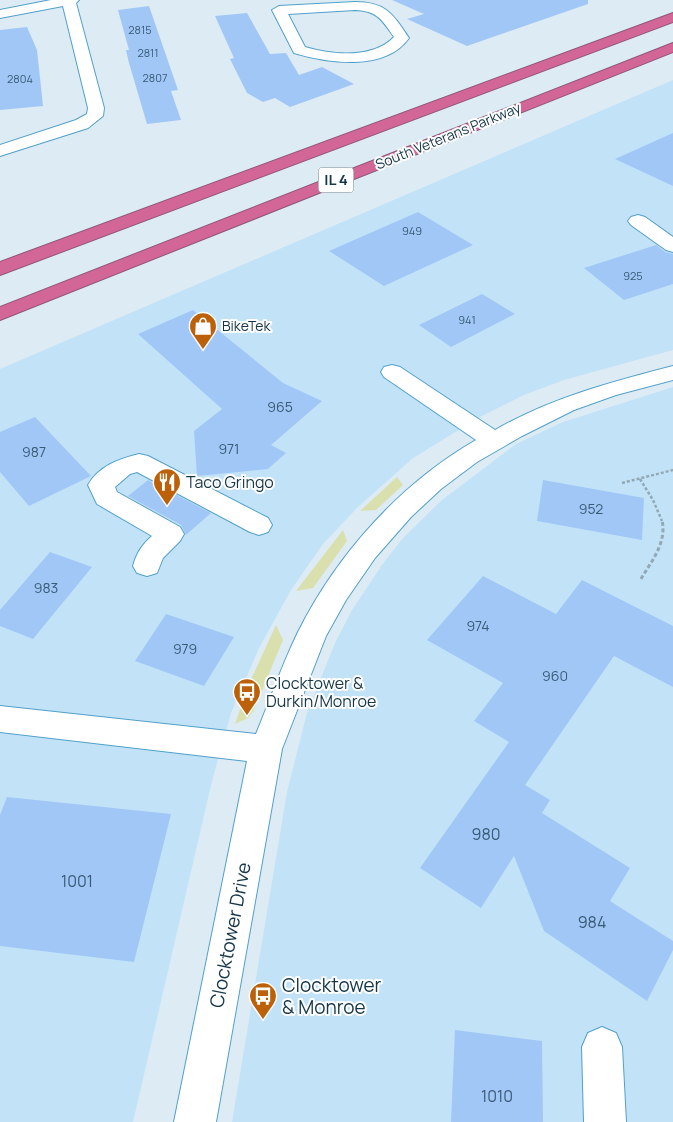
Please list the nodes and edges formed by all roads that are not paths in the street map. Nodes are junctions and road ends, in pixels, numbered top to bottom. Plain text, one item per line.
1 (69, 0) edge
2 (275, 5) edge
3 (0, 14) edge
4 (673, 17) edge
5 (673, 47) edge
6 (0, 151) edge
7 (638, 222) dead end
8 (673, 246) edge
9 (0, 269) edge
10 (0, 314) edge
11 (392, 372) dead end
12 (673, 373) edge
13 (493, 440) junction
14 (259, 525) dead end
15 (147, 566) dead end
16 (0, 719) edge
17 (266, 749) junction
18 (602, 1047) dead end
19 (195, 1122) edge
20 (605, 1122) edge

1 - 3 street
1 - 6 street
2 - 2 street
4 - 9 highway, South Veterans Parkway / IL 4
5 - 10 highway, South Veterans Parkway / IL 4
7 - 8 street
11 - 13 street
12 - 13 street, Clocktower Drive
13 - 17 street, Clocktower Drive
14 - 15 street
16 - 17 street
17 - 19 street, Clocktower Drive
18 - 20 street

